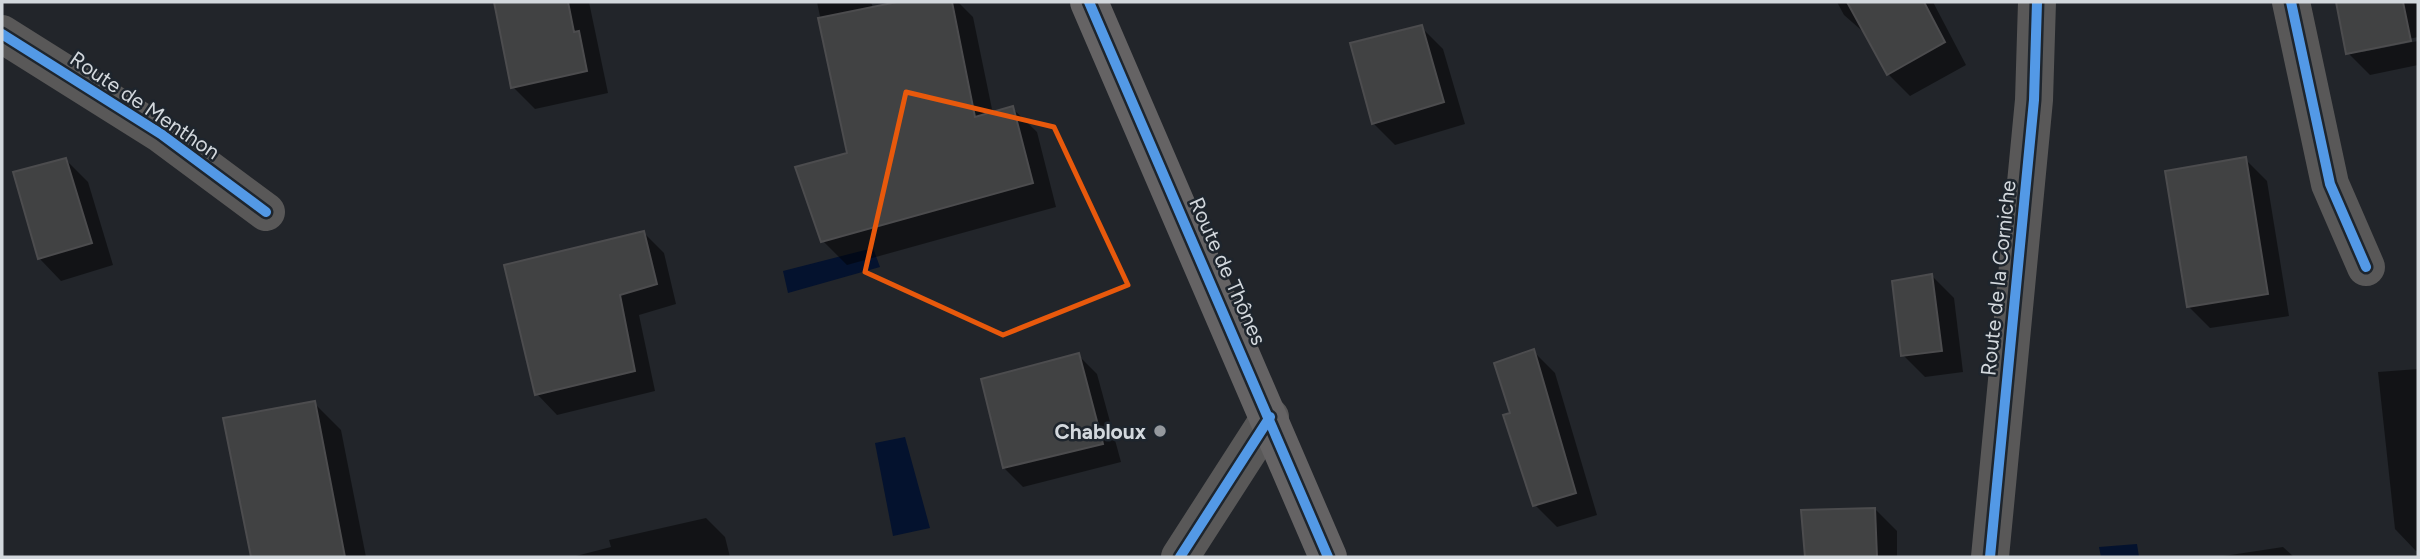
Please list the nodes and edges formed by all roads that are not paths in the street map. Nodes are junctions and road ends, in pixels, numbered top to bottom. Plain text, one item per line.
1 (1089, 2) edge
2 (2037, 2) edge
3 (2291, 2) edge
4 (2, 33) edge
5 (266, 212) dead end
6 (2366, 267) dead end
7 (1270, 417) junction
8 (1180, 557) edge
9 (1328, 557) edge
10 (1990, 557) edge

1 - 7 main road, Route de Thônes
2 - 10 street, Route de la Corniche
3 - 6 street
4 - 5 street, Route de Menthon
7 - 8 street
7 - 9 main road, Route de Thônes

